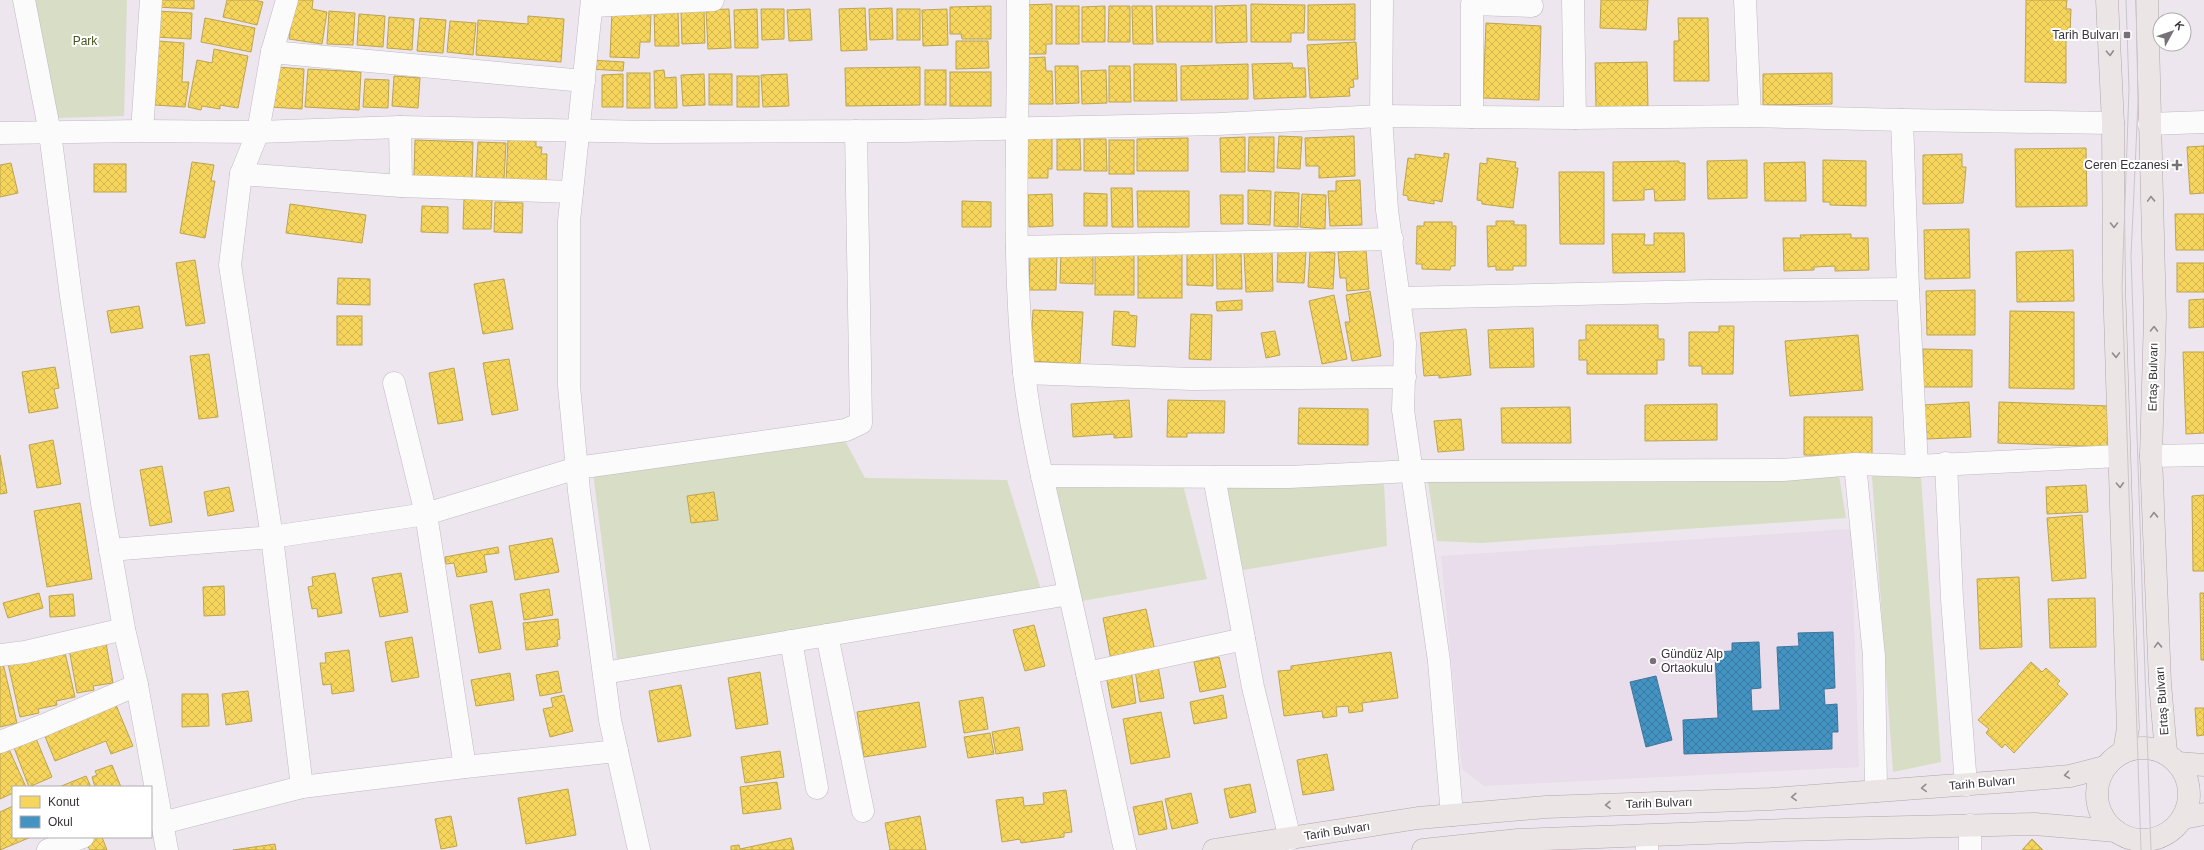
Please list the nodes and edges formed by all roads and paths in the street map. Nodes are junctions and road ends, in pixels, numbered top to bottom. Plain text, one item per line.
1 (24, 0) edge
2 (151, 0) edge
3 (287, 0) edge
4 (713, 0) edge
5 (1018, 0) edge
6 (1382, 0) edge
7 (1573, 0) edge
8 (1745, 0) edge
9 (2107, 0) edge
10 (2147, 0) edge
11 (592, 3) edge
12 (1532, 6) dead end
13 (272, 52) junction
14 (584, 81) junction
15 (1381, 116) junction
16 (1750, 116) junction
17 (1472, 117) junction
18 (1575, 118) junction
19 (1902, 120) junction
20 (2204, 122) edge
21 (2113, 123) junction
22 (2149, 124) junction
23 (400, 127) junction
24 (1018, 128) junction
25 (142, 131) junction
26 (578, 131) junction
27 (856, 131) junction
28 (258, 132) junction
29 (0, 133) edge
30 (50, 133) junction
31 (241, 174) junction
32 (402, 186) junction
33 (572, 192) junction
34 (1392, 239) junction
35 (1017, 248) junction
36 (1908, 289) junction
37 (1400, 298) junction
38 (1024, 373) junction
39 (1404, 377) junction
40 (394, 383) dead end
41 (2204, 455) edge
42 (2119, 456) junction
43 (2151, 456) junction
44 (1946, 463) junction
45 (1855, 464) junction
46 (1918, 466) junction
47 (577, 468) junction
48 (1412, 471) junction
49 (1042, 476) junction
50 (1214, 477) junction
51 (426, 514) junction
52 (272, 537) junction
53 (110, 550) junction
54 (1070, 594) junction
55 (124, 629) junction
56 (827, 635) junction
57 (1244, 639) junction
58 (790, 641) junction
59 (0, 655) edge
60 (604, 673) junction
61 (1086, 673) junction
62 (136, 685) junction
63 (0, 742) edge
64 (617, 751) junction
65 (2124, 752) junction
66 (2172, 758) junction
67 (2204, 765) edge
68 (465, 767) junction
69 (2105, 767) junction
70 (1966, 785) junction
71 (302, 787) junction
72 (817, 788) dead end
73 (1876, 791) junction
74 (863, 811) dead end
75 (158, 815) edge
76 (1452, 815) junction
77 (2194, 816) edge
78 (1970, 825) junction
79 (80, 838) edge
80 (1290, 839) junction
81 (2126, 840) edge
82 (2167, 842) edge
83 (1647, 843) edge
84 (48, 850) edge
85 (167, 850) edge
86 (639, 850) edge
87 (1125, 850) edge
88 (1214, 850) edge
89 (1423, 850) edge
90 (1970, 850) edge

1 - 30 street
2 - 25 street
3 - 13 street
4 - 11 street
5 - 24 street
6 - 15 street
7 - 18 street
8 - 16 street
9 -> 21 main road
10 - 22 main road, Ertaş Bulvarı
11 - 14 street
12 - 17 street
13 - 14 street
13 - 28 street
14 - 26 street
15 - 17 street
15 - 24 street
15 - 34 street
16 - 18 street
16 - 19 street
17 - 18 street
19 - 21 street
19 - 36 street
20 - 22 street
21 -> 42 main road
43 -> 22 main road, Ertaş Bulvarı
23 - 26 street
23 - 28 street
23 - 32 street
24 - 27 street
24 - 35 street
25 - 28 street
25 - 30 street
26 - 27 street
26 - 33 street
27 - 47 street
28 - 31 street
29 - 30 street
30 - 53 street
31 - 32 street
31 - 52 street
32 - 33 street
33 - 47 street
34 - 35 street
34 - 37 street
35 - 38 street
36 - 37 street
36 - 46 street
37 - 39 street
38 - 39 street
38 - 49 street
39 - 48 street
40 - 51 street
41 - 43 street
42 - 44 street
42 -> 65 main road
66 -> 43 main road, Ertaş Bulvarı
44 - 46 street
44 - 70 street
45 - 46 street
45 - 48 street
45 - 73 street
47 - 51 street
47 - 60 street
48 - 50 street
48 - 76 street
49 - 50 street
49 - 54 street
50 - 57 street
51 - 52 street
51 - 68 street
52 - 53 street
52 - 71 street
53 - 55 street
54 - 56 street
54 - 61 street
55 - 59 street
55 - 62 street
56 - 58 street
56 - 74 street
57 - 61 street
57 - 80 street
58 - 60 street
58 - 72 street
60 - 64 street
61 - 87 street
62 - 63 street
62 - 75 street
64 - 68 street
64 - 86 street
65 - 66 main road
65 - 69 main road
66 - 67 main road
66 - 77 main road
68 - 71 street
69 -> 70 main road, Tarih Bulvarı
69 - 81 main road
70 -> 73 main road, Tarih Bulvarı
71 - 75 street
73 -> 76 main road, Tarih Bulvarı
75 - 85 street
76 - 80 main road, Tarih Bulvarı
77 - 82 main road
78 - 81 main road
78 - 83 main road
78 - 90 street
79 - 84 street
80 - 88 main road, Tarih Bulvarı
81 - 82 main road
83 - 89 main road

